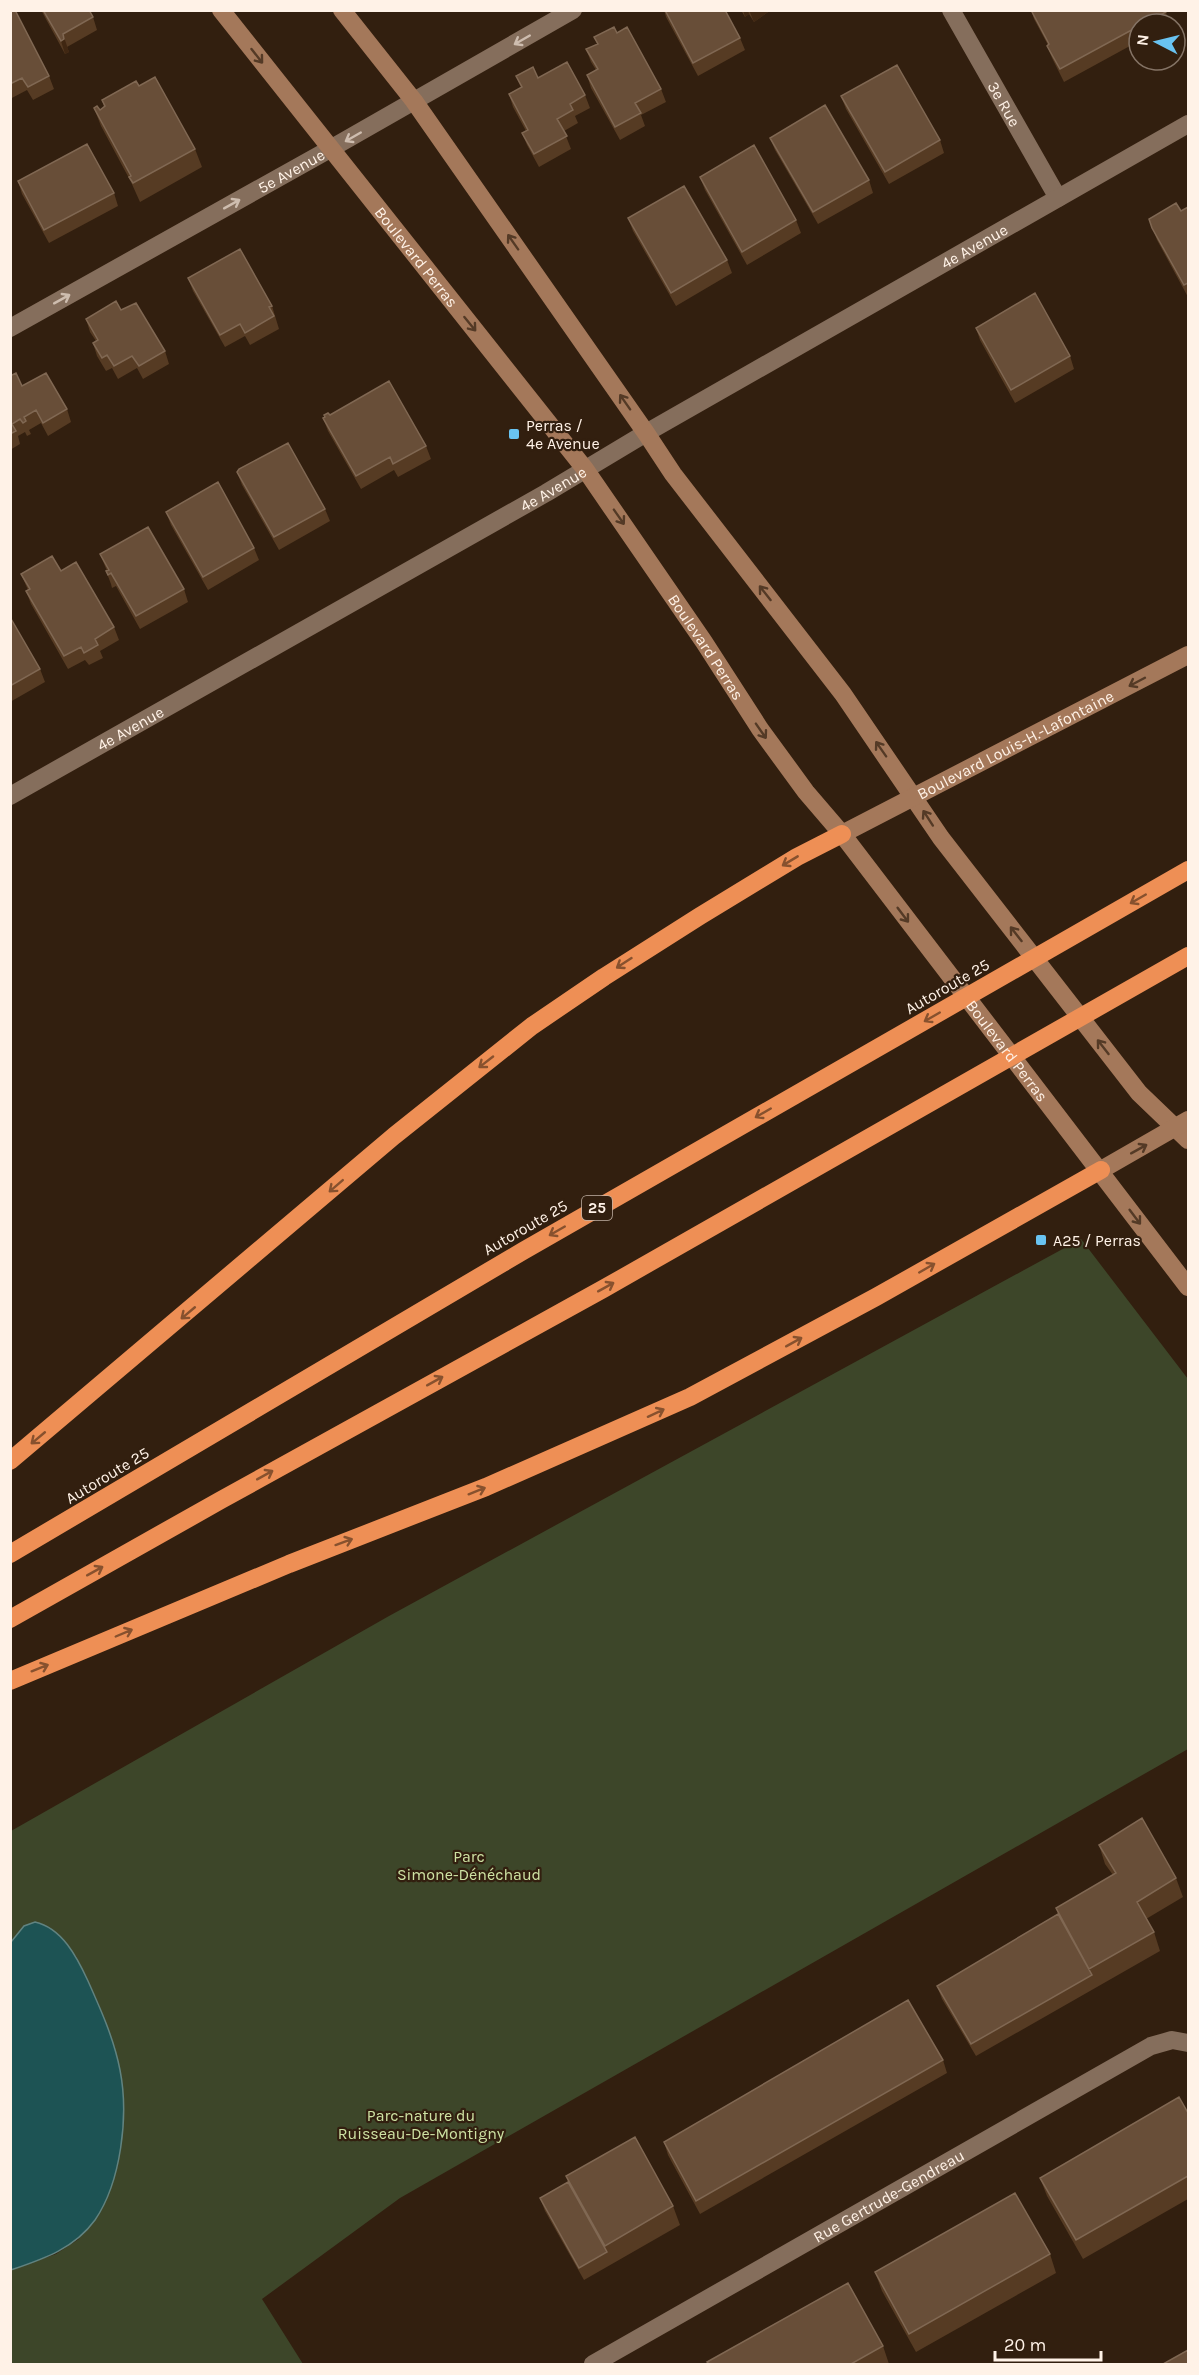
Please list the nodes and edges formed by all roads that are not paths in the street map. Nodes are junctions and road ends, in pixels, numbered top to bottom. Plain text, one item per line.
1 (220, 10) edge
2 (342, 10) edge
3 (573, 10) edge
4 (951, 10) edge
5 (414, 101) junction
6 (1188, 124) edge
7 (330, 149) junction
8 (1058, 198) junction
9 (10, 328) edge
10 (646, 433) junction
11 (585, 469) junction
12 (1188, 655) edge
13 (10, 796) edge
14 (915, 797) junction
15 (842, 834) junction
16 (1188, 870) edge
17 (1188, 956) edge
18 (1185, 1129) edge
19 (1101, 1170) junction
20 (1188, 1287) edge
21 (10, 1461) edge
22 (10, 1554) edge
23 (10, 1619) edge
24 (10, 1681) edge
25 (1188, 2043) edge
26 (593, 2364) edge

1 -> 7 main road, Boulevard Perras
2 - 5 main road
3 -> 5 street, 5e Avenue
4 - 8 street, 3e Rue
5 -> 7 street, 5e Avenue
10 -> 5 main road
6 - 8 street, 4e Avenue
9 -> 7 street, 5e Avenue
7 -> 11 main road, Boulevard Perras
8 - 10 street, 4e Avenue
10 - 11 street, 4e Avenue
14 -> 10 main road
11 - 13 street, 4e Avenue
11 -> 15 main road, Boulevard Perras
12 -> 14 main road, Boulevard Louis-H.-Lafontaine
14 - 15 main road, Boulevard Louis-H.-Lafontaine
18 -> 14 main road
15 -> 19 main road, Boulevard Perras
15 -> 21 highway
16 -> 22 highway, Autoroute 25 / 25
23 -> 17 highway
19 -> 18 main road
19 -> 20 main road, Boulevard Perras
24 -> 19 highway
25 - 26 street, Rue Gertrude-Gendreau

